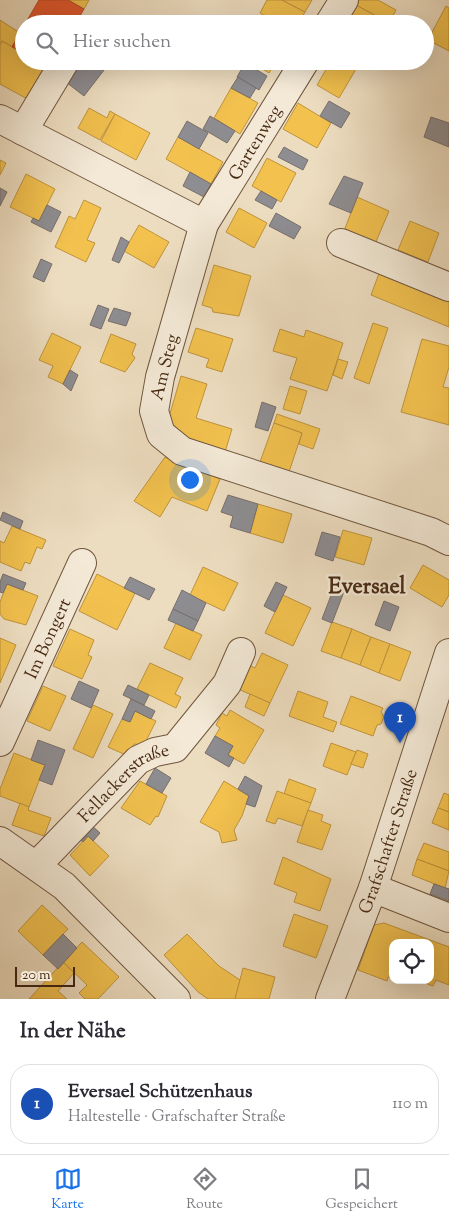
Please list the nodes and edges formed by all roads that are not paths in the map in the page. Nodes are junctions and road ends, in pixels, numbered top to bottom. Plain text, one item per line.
1 (344, 0) edge
2 (335, 15) edge
3 (58, 70) edge
4 (299, 70) edge
5 (12, 125) edge
6 (204, 224) junction
7 (341, 243) dead end
8 (449, 286) edge
9 (449, 541) edge
10 (82, 563) dead end
11 (241, 652) dead end
12 (449, 653) edge
13 (0, 742) edge
14 (0, 841) edge
15 (37, 865) junction
16 (373, 888) junction
17 (449, 918) edge
18 (176, 999) edge
19 (330, 999) edge

1 - 2 street
3 - 5 street
4 - 6 street, Gartenweg
5 - 6 street
6 - 9 street, Am Steg
7 - 8 street
10 - 13 street, Im Bongert
11 - 15 street, Fellackerstraße
12 - 16 street, Grafschafter Straße
14 - 15 street
15 - 18 street
16 - 17 street
16 - 19 street, Grafschafter Straße

